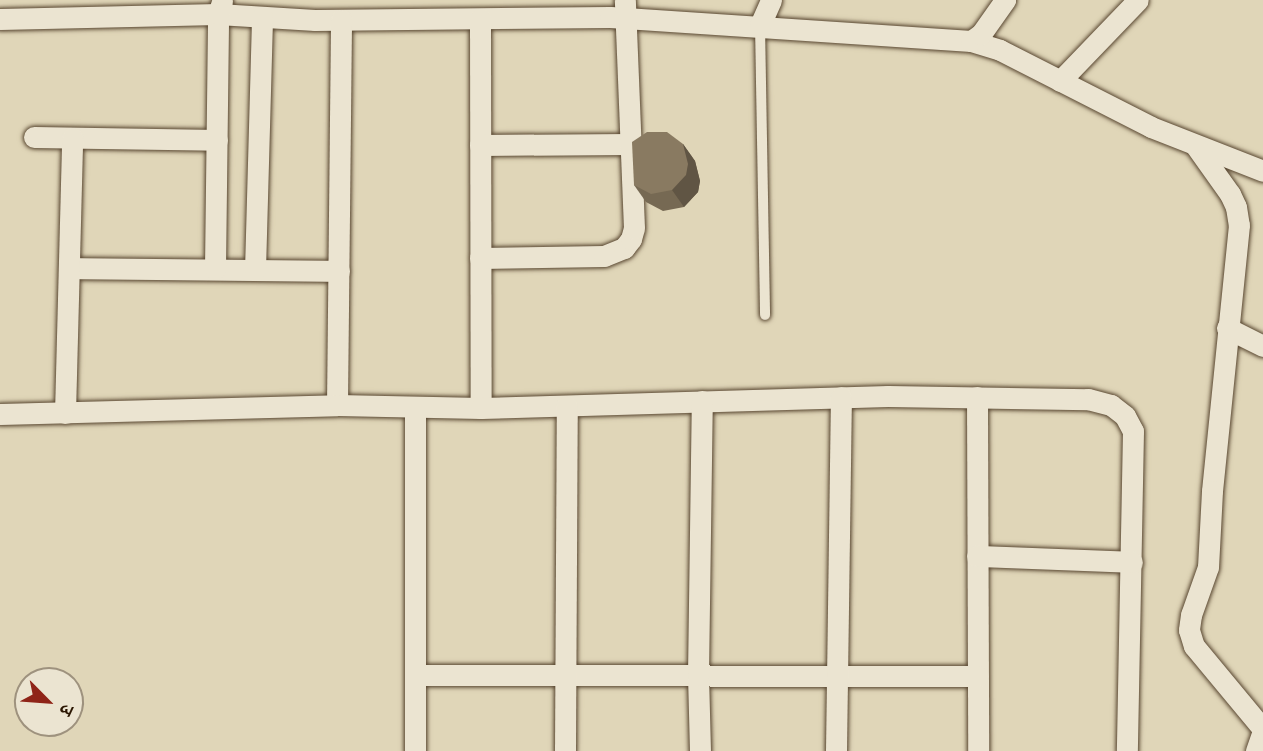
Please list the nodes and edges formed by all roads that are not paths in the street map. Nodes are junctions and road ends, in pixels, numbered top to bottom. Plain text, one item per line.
1 (683, 0) edge
2 (771, 0) edge
3 (1005, 0) edge
4 (1138, 0) edge
5 (220, 7) edge
6 (625, 9) edge
7 (300, 10) edge
8 (262, 17) junction
9 (0, 19) edge
10 (480, 19) junction
11 (341, 20) junction
12 (672, 20) junction
13 (760, 25) junction
14 (971, 41) junction
15 (1060, 81) junction
16 (34, 137) dead end
17 (72, 138) junction
18 (217, 140) junction
19 (630, 144) junction
20 (480, 145) junction
21 (1195, 145) junction
22 (1263, 171) edge
23 (480, 258) junction
24 (69, 268) junction
25 (215, 269) junction
26 (255, 270) junction
27 (339, 271) junction
28 (765, 315) dead end
29 (1227, 328) junction
30 (1263, 346) edge
31 (841, 397) junction
32 (977, 397) junction
33 (702, 401) junction
34 (337, 405) junction
35 (567, 405) junction
36 (415, 407) junction
37 (481, 408) junction
38 (65, 413) junction
39 (0, 414) edge
40 (977, 556) junction
41 (1132, 562) junction
42 (415, 675) junction
43 (564, 675) junction
44 (698, 675) junction
45 (836, 676) junction
46 (978, 676) junction
47 (1263, 730) edge
48 (415, 751) edge
49 (565, 751) edge
50 (700, 751) edge
51 (836, 751) edge
52 (978, 751) edge
53 (1127, 751) edge
54 (1256, 751) edge

1 - 12 street
2 - 13 street
3 - 14 street
4 - 15 street
5 - 8 street
5 - 9 street
5 - 18 street
6 - 10 street
6 - 12 street
6 - 19 street
7 - 8 street
7 - 11 street
8 - 26 street
10 - 11 street
10 - 20 street
11 - 27 street
12 - 13 street
13 - 14 street
13 - 28 lane
14 - 15 street
15 - 21 street
16 - 17 street
17 - 18 street
17 - 24 street
18 - 25 street
19 - 20 street
19 - 23 street
20 - 23 street
21 - 22 street
21 - 29 street
23 - 37 street
24 - 25 street
24 - 38 street
25 - 26 street
26 - 27 street
27 - 34 street
29 - 30 street
29 - 47 street
31 - 32 street
31 - 33 street
31 - 45 street
32 - 40 street
32 - 41 street
33 - 35 street
33 - 44 street
34 - 36 street
34 - 38 street
35 - 37 street
35 - 43 street
36 - 37 street
36 - 42 street
38 - 39 street
40 - 41 street
40 - 46 street
41 - 53 street
42 - 43 street
42 - 48 street
43 - 44 street
43 - 49 street
44 - 45 street
44 - 50 street
45 - 46 street
45 - 51 street
46 - 52 street
47 - 54 street

